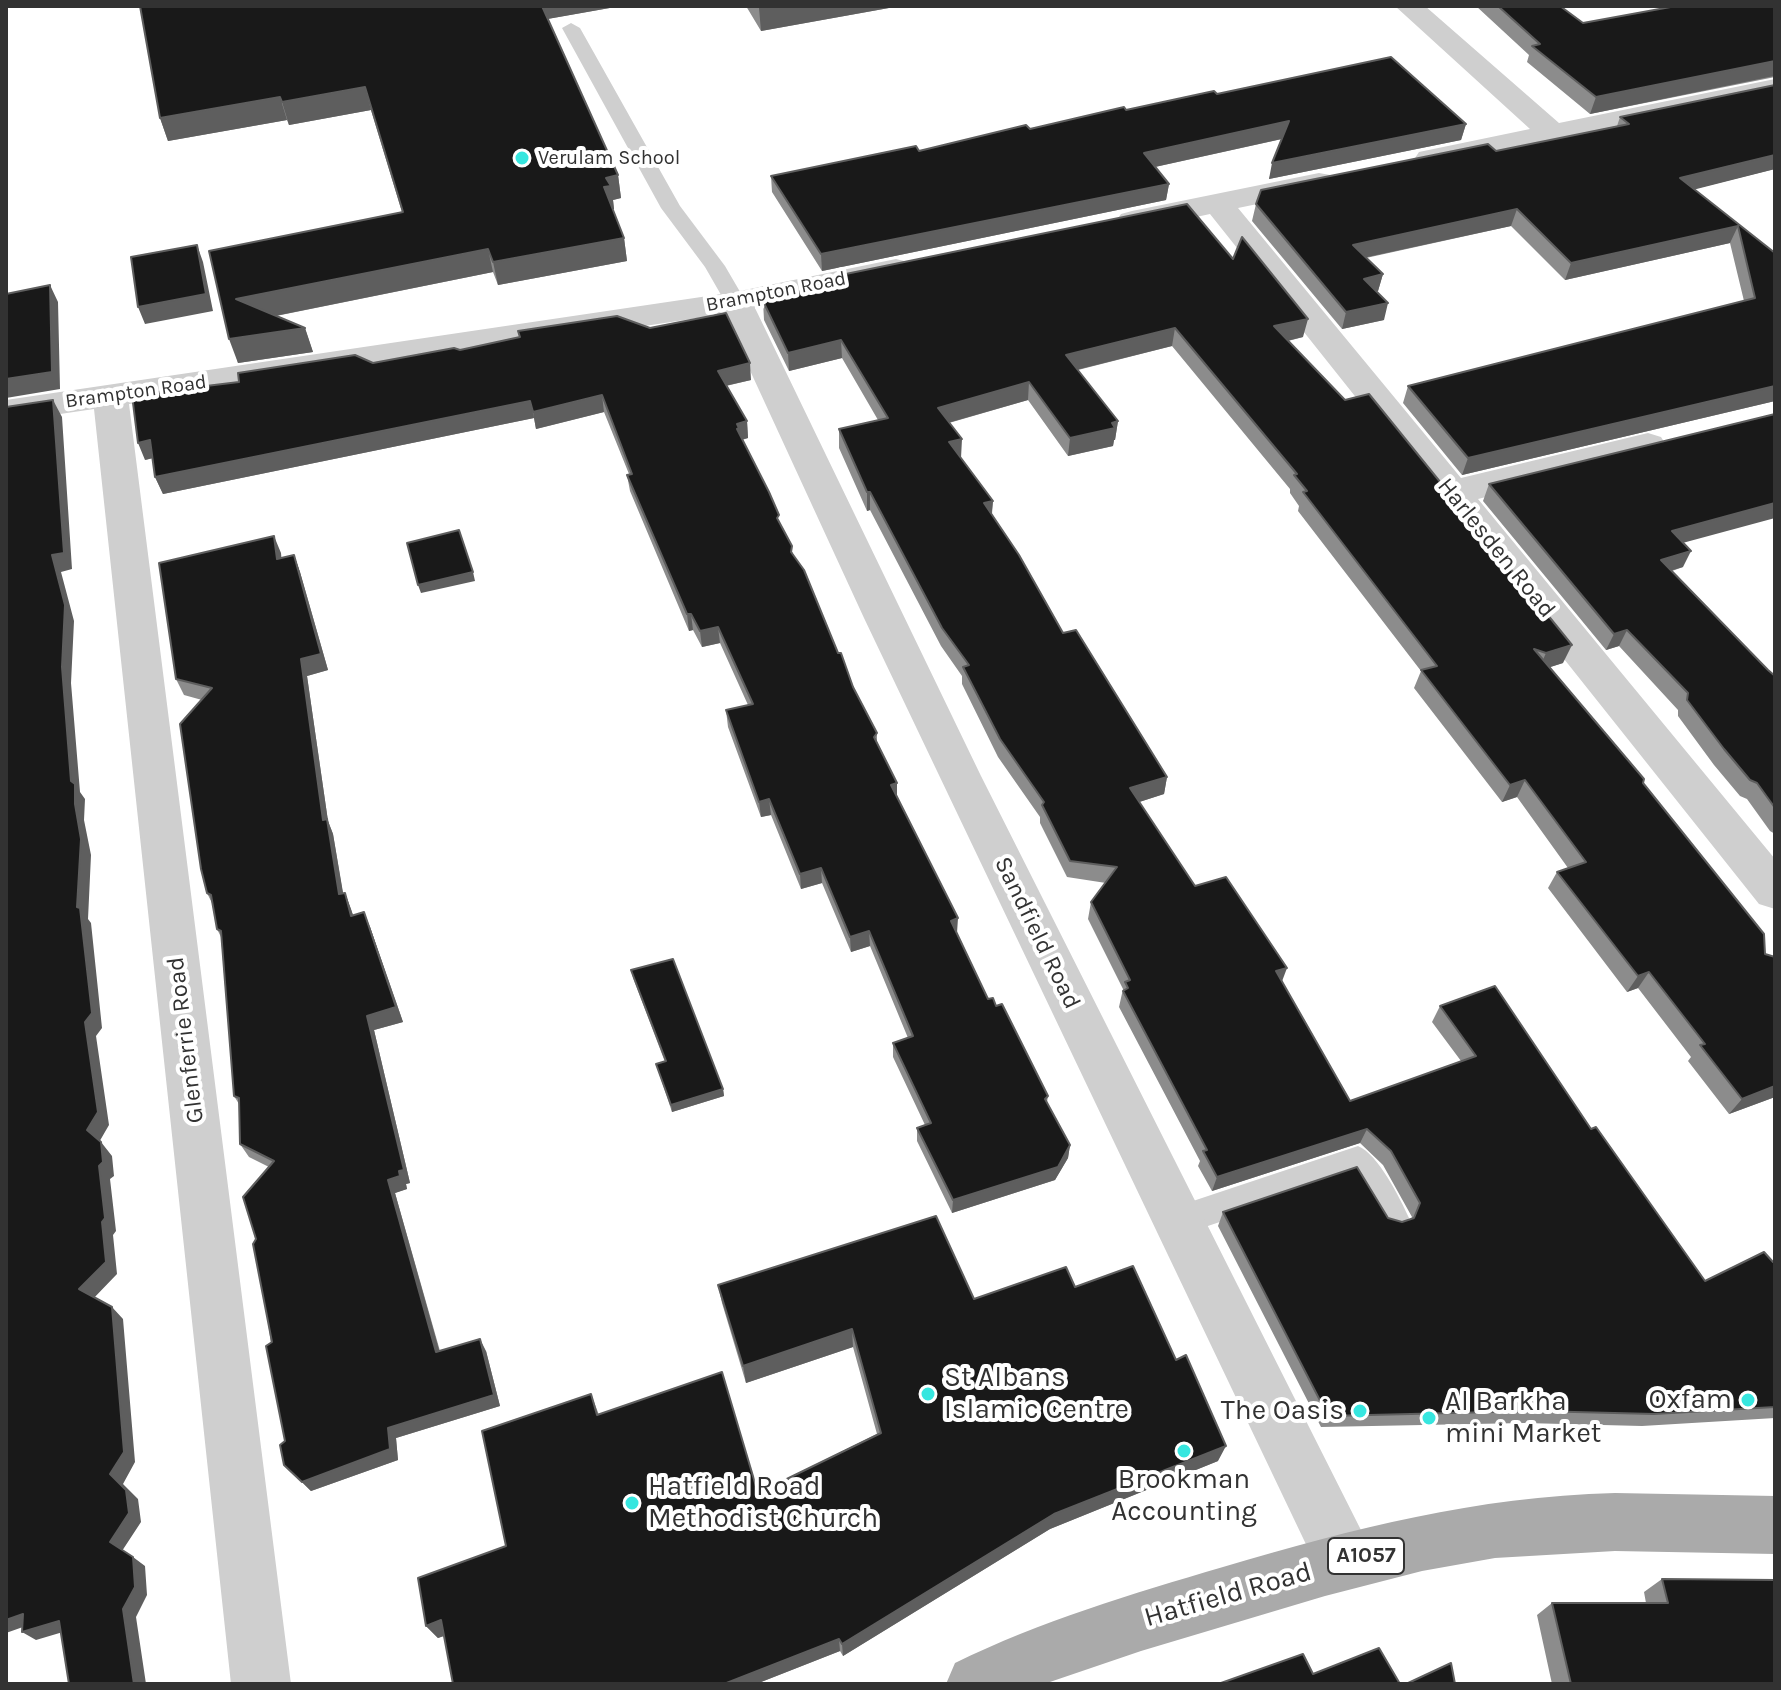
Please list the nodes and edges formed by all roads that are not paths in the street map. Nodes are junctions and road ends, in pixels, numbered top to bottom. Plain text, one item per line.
1 (1409, 6) edge
2 (571, 28) dead end
3 (1775, 88) edge
4 (1551, 132) junction
5 (1399, 164) edge
6 (1354, 174) edge
7 (1218, 204) junction
8 (1109, 226) edge
9 (922, 264) edge
10 (735, 302) junction
11 (110, 396) junction
12 (6, 411) edge
13 (1683, 437) edge
14 (1452, 493) junction
15 (1775, 891) edge
16 (1393, 1218) edge
17 (1181, 1220) junction
18 (1775, 1525) edge
19 (1345, 1561) junction
20 (261, 1684) edge
21 (976, 1684) edge

1 - 4 street
2 - 10 lane
3 - 4 street
4 - 5 street
6 - 7 street
7 - 8 street
7 - 14 street, Harlesden Road
9 - 10 street, Brampton Road
10 - 11 street, Brampton Road
10 - 17 street, Sandfield Road
11 - 12 street, Brampton Road
11 - 20 street, Glenferrie Road
13 - 14 street
14 - 15 street, Harlesden Road
16 - 17 lane
17 - 19 street, Sandfield Road
18 - 19 main road, Hatfield Road / A1057
19 - 21 main road, Hatfield Road / A1057

